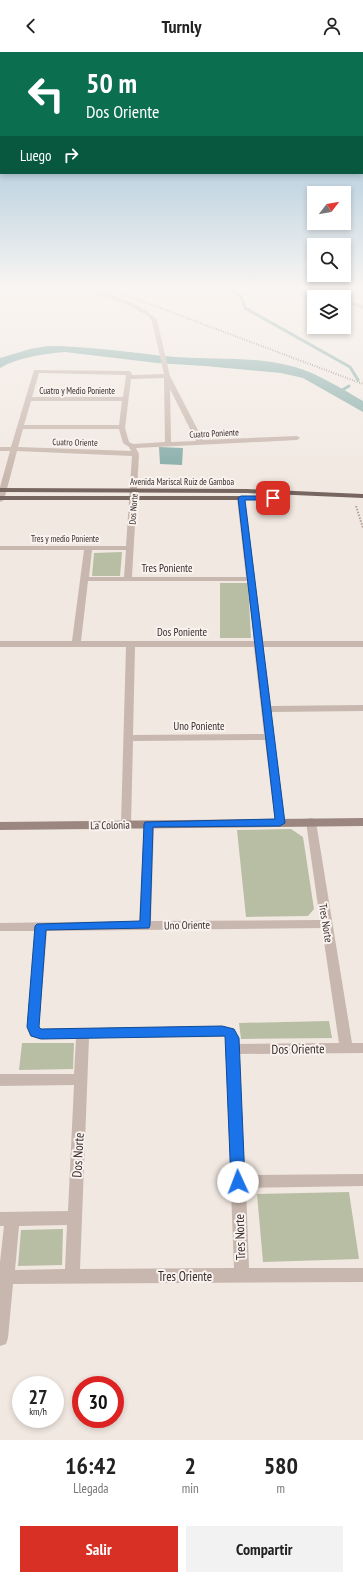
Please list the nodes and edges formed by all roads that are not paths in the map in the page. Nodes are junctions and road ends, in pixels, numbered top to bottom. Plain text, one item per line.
1 (162, 352) edge
2 (129, 375) junction
3 (168, 376) junction
4 (28, 398) junction
5 (126, 399) junction
6 (20, 427) junction
7 (122, 427) junction
8 (297, 438) dead end
9 (201, 443) junction
10 (168, 444) junction
11 (132, 446) junction
12 (0, 449) edge
13 (14, 449) junction
14 (136, 454) junction
15 (133, 494) junction
16 (1, 495) edge
17 (363, 496) edge
18 (241, 498) junction
19 (0, 548) edge
20 (88, 548) junction
21 (130, 548) junction
22 (84, 579) junction
23 (128, 579) junction
24 (251, 579) junction
25 (0, 644) edge
26 (76, 644) junction
27 (131, 644) junction
28 (259, 644) junction
29 (363, 644) edge
30 (363, 708) edge
31 (267, 709) junction
32 (270, 737) junction
33 (129, 738) junction
34 (311, 822) junction
35 (363, 822) edge
36 (280, 823) junction
37 (126, 824) junction
38 (149, 824) junction
39 (0, 826) edge
40 (326, 924) junction
41 (145, 925) junction
42 (41, 926) junction
43 (0, 927) edge
44 (83, 1033) junction
45 (346, 1048) junction
46 (363, 1048) edge
47 (233, 1049) junction
48 (81, 1079) junction
49 (0, 1080) edge
50 (363, 1180) edge
51 (238, 1182) junction
52 (75, 1218) junction
53 (6, 1219) edge
54 (363, 1275) edge
55 (242, 1276) junction
56 (6, 1277) junction
57 (72, 1277) junction
58 (0, 1338) edge

1 - 3 street
2 - 3 street
2 - 4 street
2 - 5 street
3 - 9 street
3 - 10 street
4 - 5 street, Cuatro y Medio Poniente
4 - 6 street
5 - 7 street
6 - 7 street
6 - 13 street
7 - 11 street, Dos Norte
8 - 9 street, Cuatro Poniente
9 - 10 street, Cuatro Poniente
10 - 11 street, Cuatro Poniente
11 - 14 street, Dos Norte
12 - 13 street
13 - 14 street, Cuatro Oriente
13 - 16 street
14 - 15 street, Dos Norte
15 - 16 main road, Avenida Mariscal Ruiz de Gamboa
15 - 17 main road, Avenida Mariscal Ruiz de Gamboa
15 - 18 main road, Avenida Mariscal Ruiz de Gamboa
15 - 21 street, Dos Norte
17 - 18 main road, Avenida Mariscal Ruiz de Gamboa
18 - 24 street
19 - 20 street, Tres y medio Poniente
20 - 21 street, Tres y medio Poniente
20 - 22 street
21 - 23 street, Dos Norte
22 - 23 street, Tres Poniente
22 - 26 street
23 - 24 street, Tres Poniente
24 - 28 street
25 - 26 street, Dos Poniente
26 - 27 street, Dos Poniente
27 - 28 street, Dos Poniente
27 - 33 street
28 - 29 street, Dos Poniente
28 - 31 street
30 - 31 street
31 - 32 street
32 - 33 street, Uno Poniente
32 - 36 street
33 - 37 street
34 - 35 street, La Colonia
34 - 36 street, La Colonia
34 - 40 street, Tres Norte
36 - 38 street, La Colonia
37 - 38 street, La Colonia
37 - 39 street, La Colonia
38 - 41 street
40 - 41 street, Uno Oriente
40 - 45 street, Tres Norte
41 - 42 street, Uno Oriente
42 - 43 street, Uno Oriente
42 - 44 street
44 - 47 street, Tres Norte
44 - 48 street, Dos Norte
45 - 46 street, Dos Oriente
45 - 47 street, Dos Oriente
47 - 51 street, Tres Norte
48 - 49 street
48 - 52 street, Dos Norte
50 - 51 street
51 - 55 street, Tres Norte
52 - 53 street
52 - 57 street, Dos Norte
53 - 56 street
54 - 55 street, Tres Oriente
55 - 57 street, Tres Oriente
56 - 57 street, Tres Oriente
56 - 58 street

